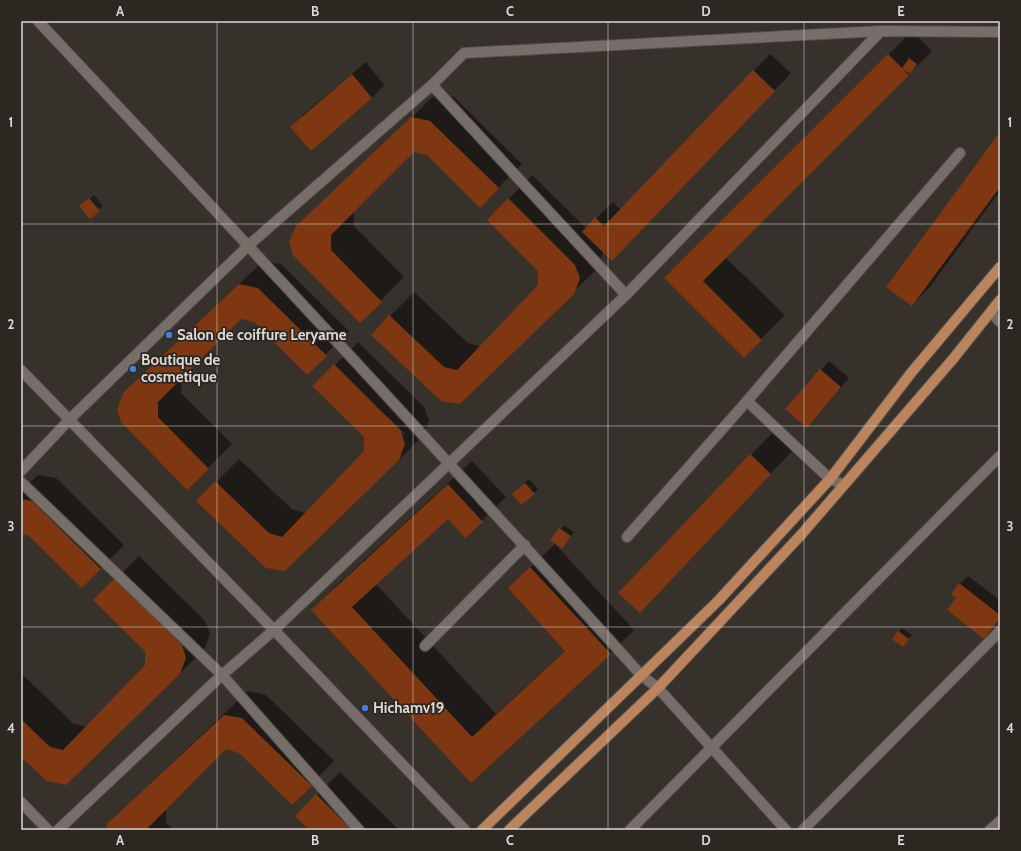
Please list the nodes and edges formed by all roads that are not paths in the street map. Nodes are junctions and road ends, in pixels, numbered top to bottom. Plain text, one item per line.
1 (38, 21) edge
2 (881, 31) junction
3 (1000, 32) edge
4 (432, 85) junction
5 (960, 153) dead end
6 (249, 245) junction
7 (1000, 267) edge
8 (626, 295) junction
9 (1000, 300) edge
10 (990, 312) junction
11 (1000, 322) edge
12 (21, 370) edge
13 (747, 401) junction
14 (70, 420) junction
15 (1000, 456) edge
16 (449, 465) junction
17 (21, 471) edge
18 (830, 479) junction
19 (21, 482) edge
20 (844, 485) junction
21 (627, 537) dead end
22 (524, 545) junction
23 (274, 630) junction
24 (1000, 631) edge
25 (425, 646) dead end
26 (222, 675) junction
27 (642, 675) junction
28 (658, 688) junction
29 (712, 748) junction
30 (21, 802) edge
31 (1000, 821) edge
32 (48, 830) edge
33 (58, 830) edge
34 (359, 830) edge
35 (465, 830) edge
36 (482, 830) edge
37 (509, 830) edge
38 (630, 830) edge
39 (786, 830) edge
40 (804, 830) edge
41 (990, 830) edge

1 - 6 street
2 - 3 street
2 - 4 street
2 - 8 street
4 - 6 street
4 - 8 street
5 - 13 street
6 - 14 street
6 - 16 street
7 - 18 main road
8 - 16 street
9 - 10 main road
10 - 11 street
10 - 20 main road
12 - 14 street
13 - 18 street
13 - 21 street
14 - 17 street
14 - 23 street
15 - 29 street
16 - 22 street
16 - 23 street
18 - 20 street
18 - 27 main road
19 - 26 street
20 - 28 main road
22 - 25 street
22 - 27 street
23 - 26 street
23 - 35 street
24 - 40 street
26 - 33 street
26 - 34 street
27 - 28 street
27 - 36 main road
28 - 29 street
28 - 37 main road
29 - 38 street
29 - 39 street
30 - 32 street
31 - 41 street

